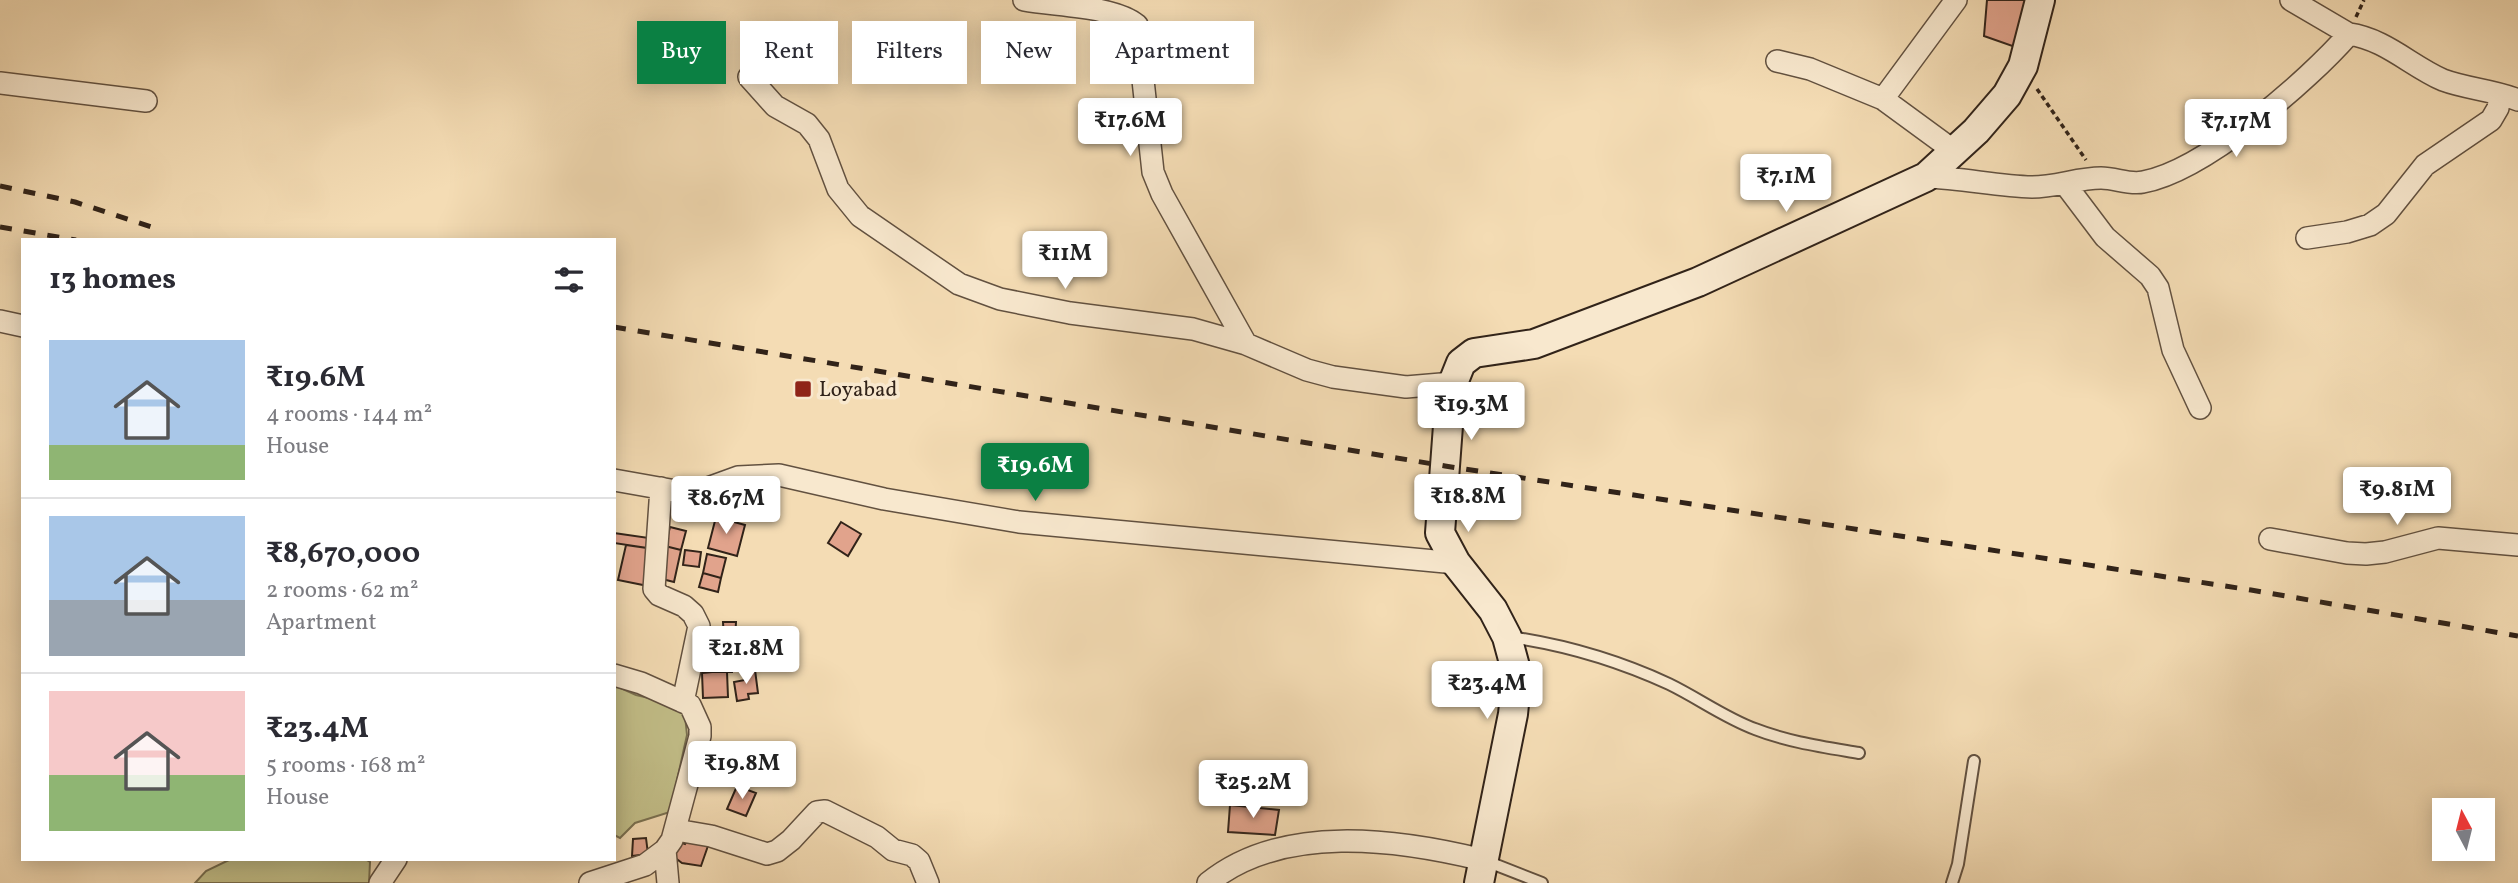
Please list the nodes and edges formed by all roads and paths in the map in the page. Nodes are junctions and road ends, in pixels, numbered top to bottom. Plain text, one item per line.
1 (1024, 0) edge
2 (1955, 0) edge
3 (2040, 0) edge
4 (2291, 0) edge
5 (2349, 34) junction
6 (1777, 61) dead end
7 (2024, 66) junction
8 (0, 83) edge
9 (755, 84) edge
10 (2509, 97) edge
11 (1884, 99) junction
12 (146, 101) dead end
13 (1954, 151) junction
14 (1926, 177) junction
15 (2101, 178) junction
16 (2065, 184) junction
17 (2307, 238) dead end
18 (0, 321) edge
19 (21, 326) edge
20 (1246, 344) junction
21 (1452, 383) junction
22 (2200, 408) dead end
23 (616, 480) edge
24 (661, 488) junction
25 (2270, 539) dead end
26 (2518, 545) edge
27 (1456, 563) junction
28 (1507, 637) junction
29 (616, 676) edge
30 (683, 702) junction
31 (1859, 754) dead end
32 (1974, 761) dead end
33 (676, 830) junction
34 (665, 850) junction
35 (395, 861) edge
36 (1481, 875) edge
37 (380, 883) edge
38 (590, 883) edge
39 (668, 883) edge
40 (928, 883) edge
41 (1208, 883) edge
42 (1542, 883) edge
43 (1952, 883) edge

1 - 20 street
2 - 11 street
3 - 7 street
4 - 5 street
5 - 10 street
5 - 15 street
6 - 11 street
7 - 13 street
7 - 15 path
8 - 12 street
9 - 20 street
10 - 17 street
11 - 13 street
13 - 14 street
14 - 16 street
14 - 21 street
15 - 16 street
16 - 22 street
18 - 19 street
20 - 21 street
21 - 27 street
23 - 24 street
24 - 27 street
24 - 30 street
25 - 26 street
27 - 28 street
28 - 31 lane
28 - 36 street
29 - 30 street
30 - 33 street
32 - 43 lane
33 - 34 street
33 - 40 street
34 - 38 street
34 - 39 street
35 - 37 street
36 - 41 street
36 - 42 lane

